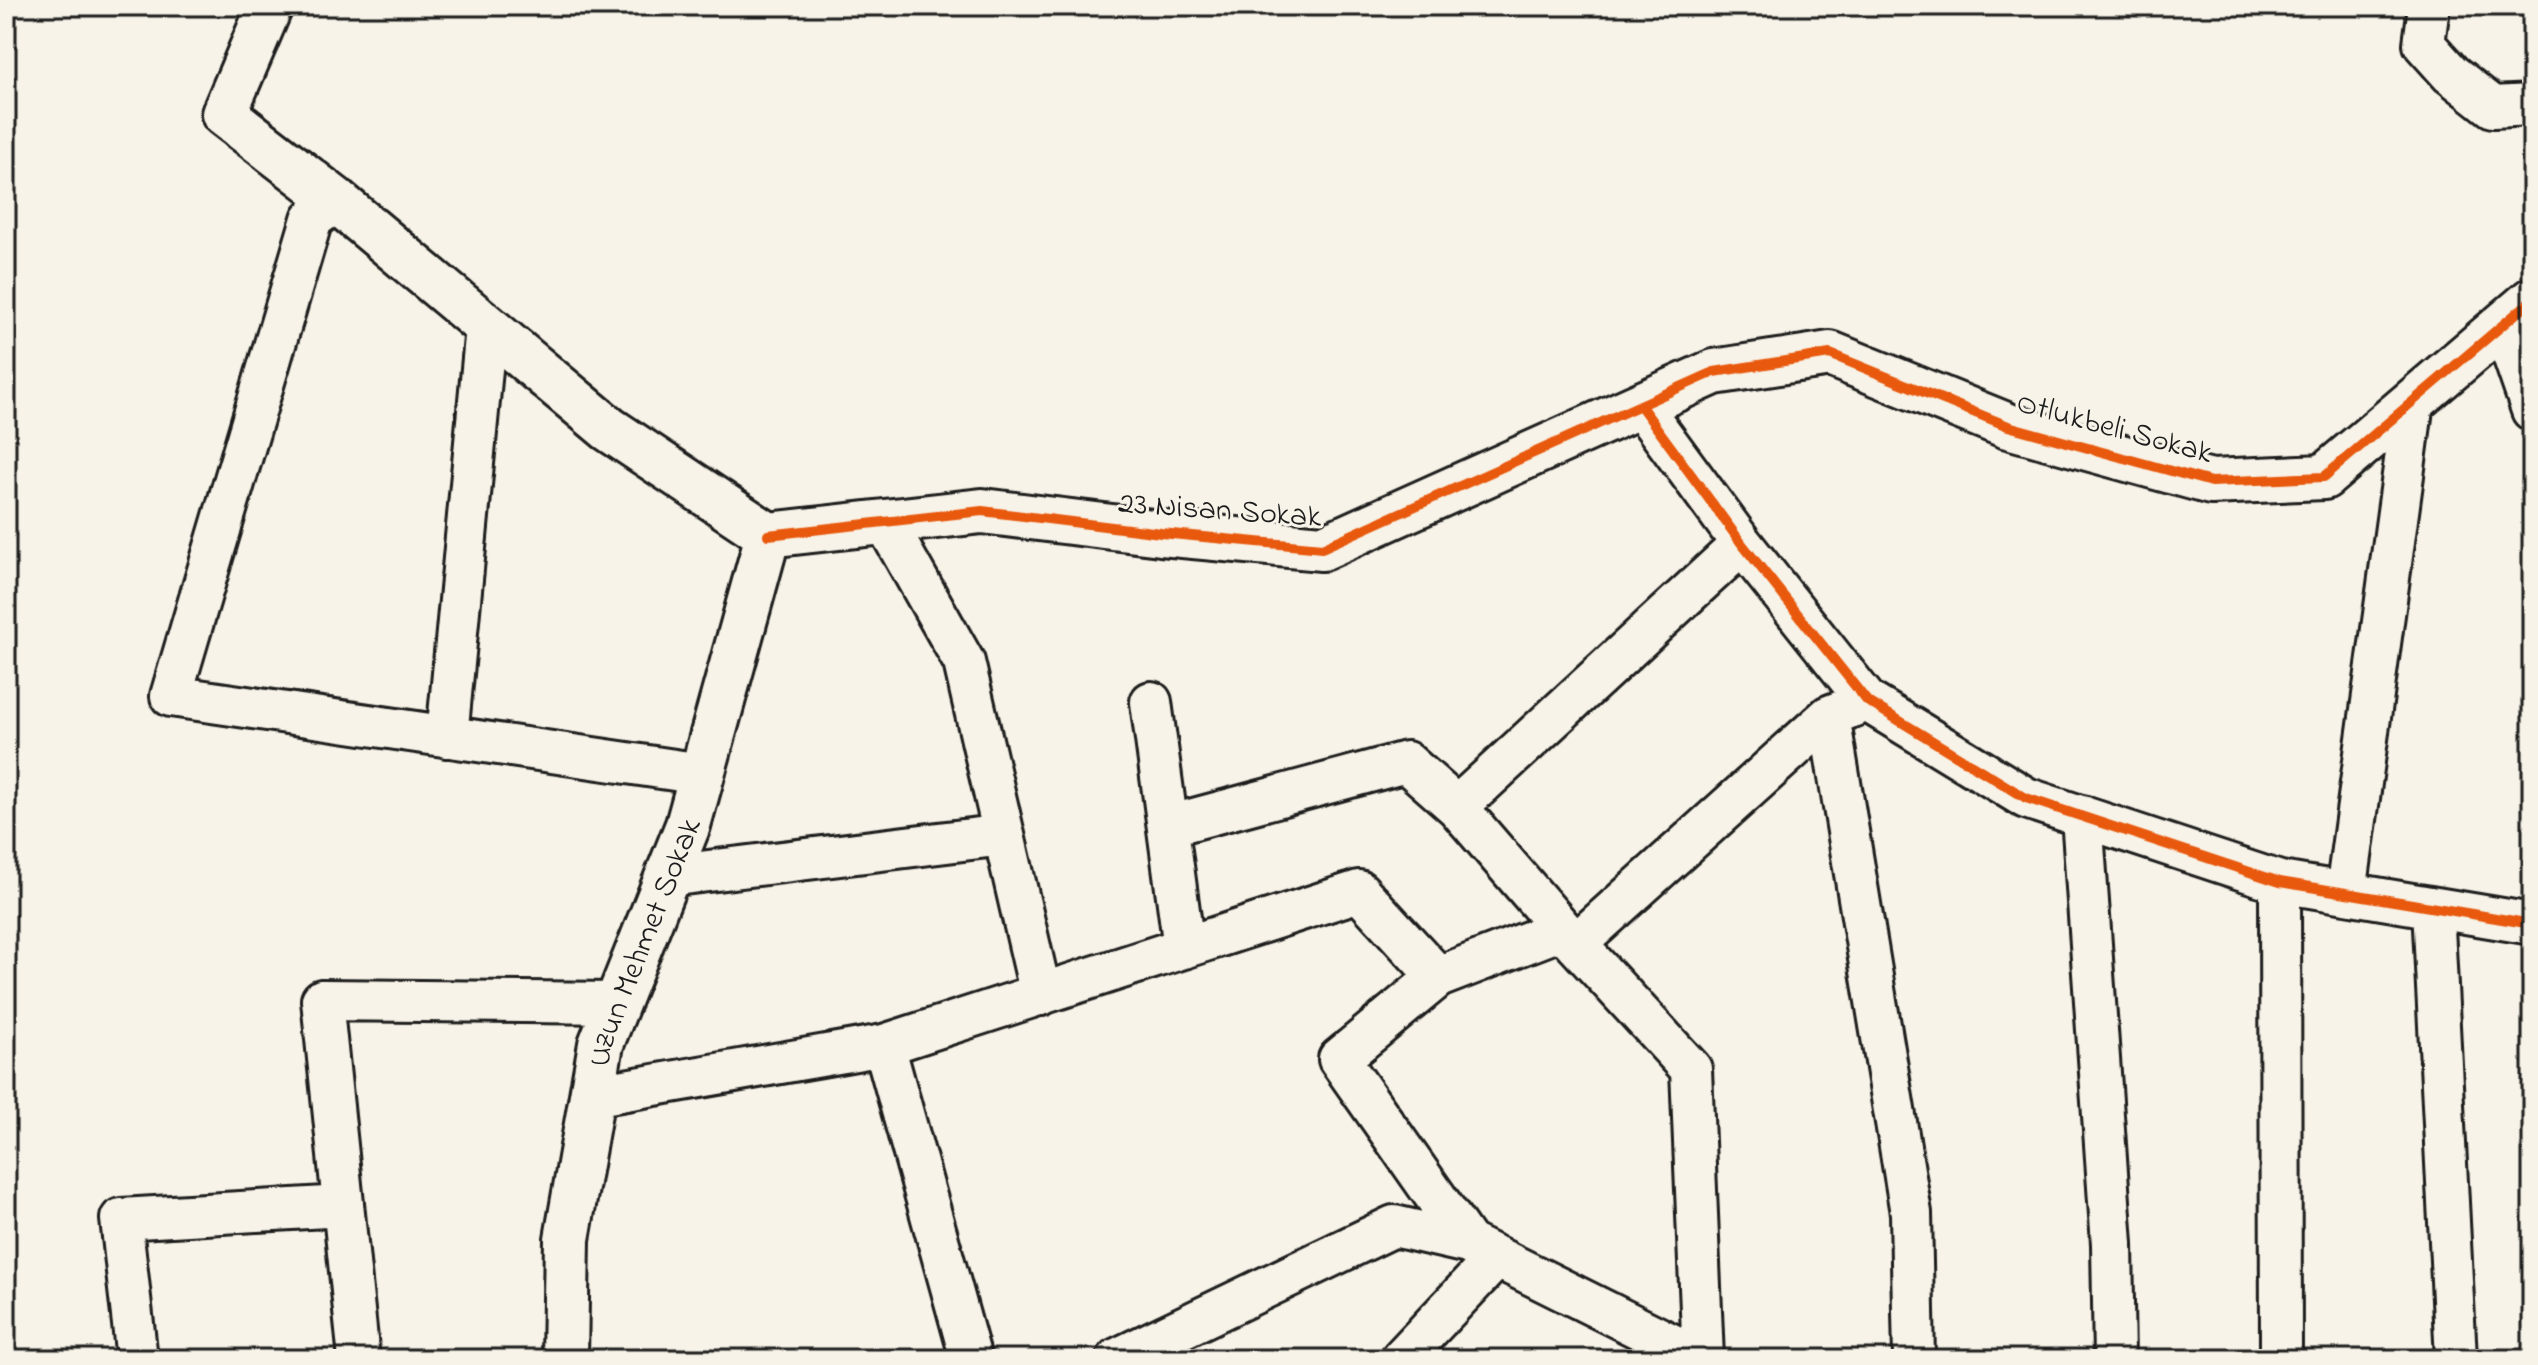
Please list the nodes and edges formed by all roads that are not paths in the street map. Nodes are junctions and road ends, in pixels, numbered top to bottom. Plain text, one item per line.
1 (270, 6) edge
2 (2429, 6) edge
3 (2532, 105) edge
4 (337, 201) junction
5 (2517, 313) edge
6 (486, 327) junction
7 (2413, 402) junction
8 (1640, 405) junction
9 (2532, 410) edge
10 (885, 522) junction
11 (768, 535) junction
12 (1742, 544) junction
13 (1867, 701) junction
14 (1151, 702) dead end
15 (1829, 716) junction
16 (447, 737) junction
17 (702, 774) junction
18 (1457, 807) junction
19 (2082, 816) junction
20 (1168, 826) junction
21 (1004, 835) junction
22 (667, 876) junction
23 (2280, 882) junction
24 (2346, 893) junction
25 (2433, 908) junction
26 (2531, 916) edge
27 (1569, 936) junction
28 (1184, 948) junction
29 (1438, 977) junction
30 (1041, 995) junction
31 (617, 1003) junction
32 (884, 1045) junction
33 (591, 1096) junction
34 (343, 1206) junction
35 (1482, 1250) junction
36 (1693, 1357) edge
37 (137, 1359) edge
38 (359, 1359) edge
39 (565, 1359) edge
40 (971, 1359) edge
41 (1117, 1359) edge
42 (1401, 1359) edge
43 (1914, 1359) edge
44 (2114, 1359) edge
45 (2281, 1359) edge
46 (2456, 1359) edge

1 - 4 street
2 - 3 street
4 - 6 street
4 - 16 street
5 - 7 street, Otlukbeli Sokak
5 - 9 street
6 - 11 street
6 - 16 street
7 - 8 street, Otlukbeli Sokak
7 - 24 street
8 - 10 street, 23 Nisan Sokak
8 - 12 street
10 - 11 street, 23 Nisan Sokak
10 - 21 street
11 - 17 street, Uzun Mehmet Sokak
12 - 13 street
12 - 18 street
13 - 15 street
13 - 19 street
14 - 20 street
15 - 27 street
15 - 43 street
16 - 17 street
17 - 22 street, Uzun Mehmet Sokak
18 - 20 street
18 - 27 street
19 - 23 street
19 - 44 street
20 - 28 street
21 - 22 street
21 - 30 street
22 - 31 street, Uzun Mehmet Sokak
23 - 24 street
23 - 45 street
24 - 25 street
25 - 26 street
25 - 46 street
27 - 29 street
27 - 36 street
28 - 29 street
28 - 30 street
29 - 35 street
30 - 32 street
31 - 33 street, Uzun Mehmet Sokak
31 - 34 street
32 - 33 street
32 - 40 street
33 - 39 street, Uzun Mehmet Sokak
34 - 37 street
34 - 38 street
35 - 36 street
35 - 41 street
35 - 42 street

